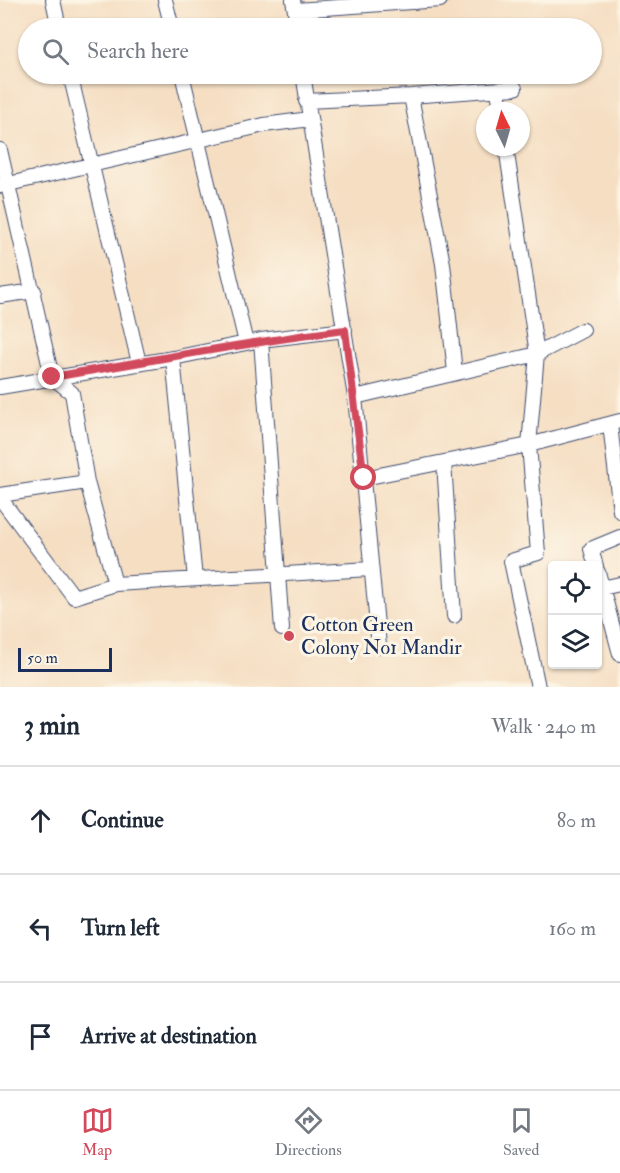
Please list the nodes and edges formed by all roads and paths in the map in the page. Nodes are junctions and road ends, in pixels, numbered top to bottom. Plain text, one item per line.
1 (52, 0) edge
2 (165, 0) edge
3 (440, 0) edge
4 (383, 2) edge
5 (295, 5) edge
6 (56, 18) edge
7 (170, 18) edge
8 (72, 84) edge
9 (184, 84) edge
10 (304, 84) edge
11 (515, 88) dead end
12 (498, 90) junction
13 (411, 96) junction
14 (306, 101) junction
15 (500, 102) edge
16 (310, 119) junction
17 (197, 139) junction
18 (0, 150) edge
19 (507, 156) edge
20 (91, 165) junction
21 (4, 185) edge
22 (34, 291) junction
23 (0, 296) edge
24 (345, 330) junction
25 (583, 330) dead end
26 (261, 340) junction
27 (246, 343) junction
28 (537, 354) junction
29 (173, 358) junction
30 (139, 363) junction
31 (455, 372) junction
32 (52, 377) junction
33 (0, 387) edge
34 (355, 397) junction
35 (615, 422) edge
36 (529, 445) junction
37 (444, 462) junction
38 (364, 478) junction
39 (87, 482) junction
40 (0, 496) edge
41 (620, 511) edge
42 (620, 537) edge
43 (595, 561) edge
44 (370, 569) junction
45 (280, 573) junction
46 (195, 579) junction
47 (115, 584) junction
48 (620, 584) edge
49 (602, 588) joint
50 (454, 616) dead end
51 (282, 629) dead end
52 (378, 646) dead end
53 (620, 654) edge
54 (538, 687) edge

1 - 6 street
2 - 7 street
3 - 4 street
4 - 5 street
8 - 20 street
9 - 17 street
10 - 14 street
11 - 12 street
12 - 13 street
12 - 15 street
13 - 14 street
13 - 31 street
14 - 16 street
16 - 17 street
16 - 24 street
17 - 20 street
17 - 27 street
18 - 21 street
19 - 28 street
20 - 21 street
20 - 30 street
21 - 22 street
22 - 23 street
22 - 32 street
24 - 26 street
24 - 34 street
25 - 28 street
26 - 27 street
26 - 45 street
27 - 29 street
28 - 31 street
28 - 36 street
29 - 30 street
29 - 46 street
30 - 32 street
31 - 34 street
32 - 33 street
32 - 39 street
34 - 38 street
35 - 36 street
35 - 41 street
36 - 37 street
36 - 54 street
37 - 38 street
37 - 50 street
38 - 44 street
39 - 40 street
39 - 47 street
40 - 47 street
42 - 43 street
44 - 45 street
44 - 52 street
45 - 46 street
45 - 51 street
46 - 47 street
48 - 49 street
49 - 53 street

